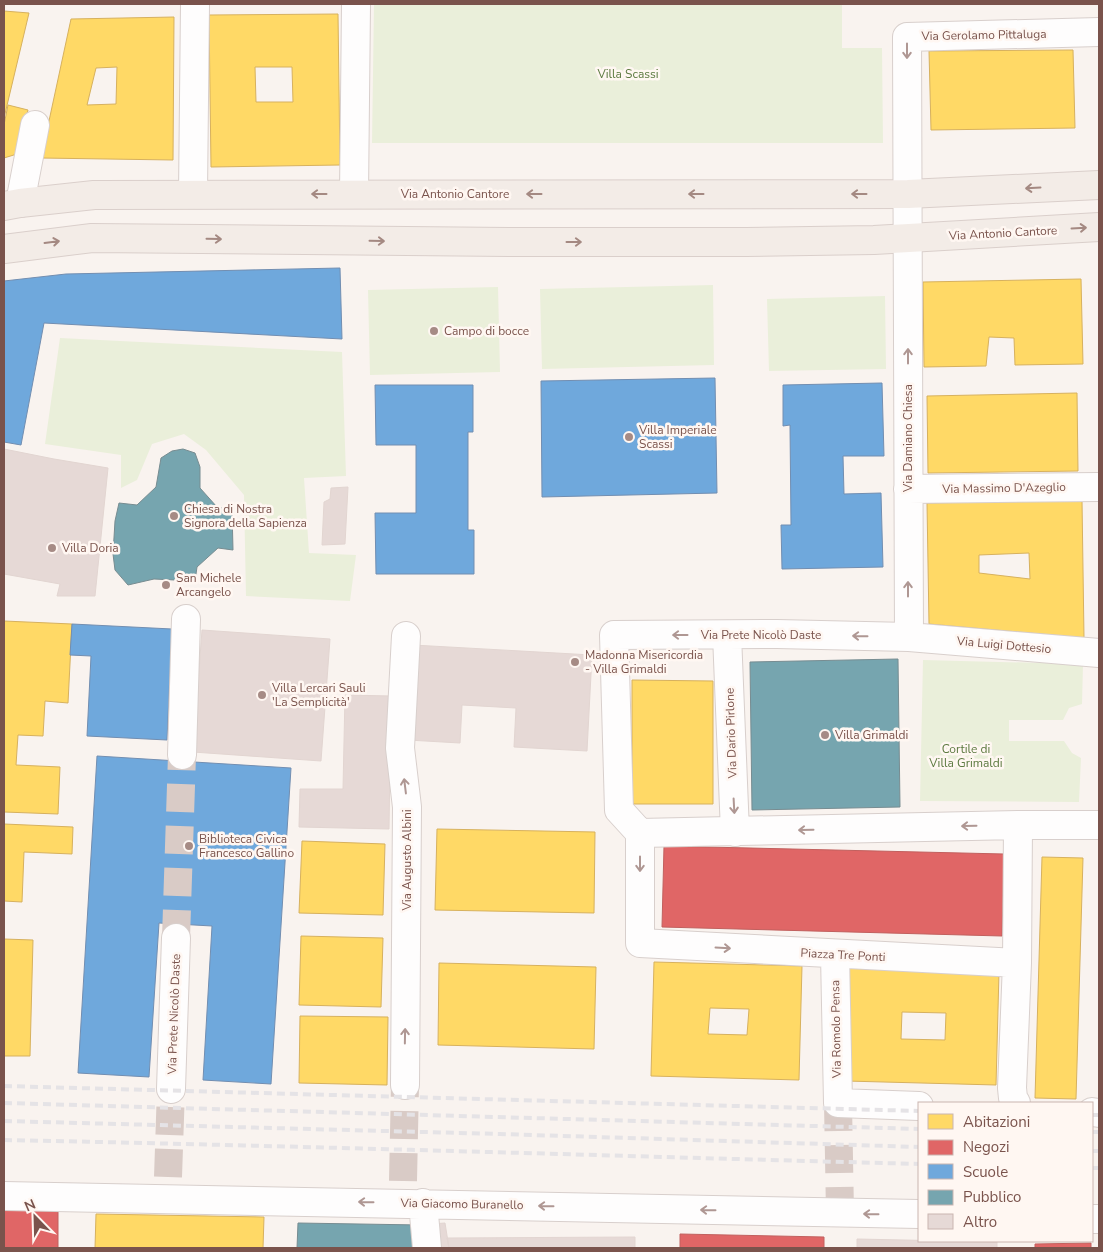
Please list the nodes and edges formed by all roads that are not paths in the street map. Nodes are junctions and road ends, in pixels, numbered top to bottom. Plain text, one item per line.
1 (195, 4) edge
2 (356, 4) edge
3 (1099, 32) edge
4 (36, 125) dead end
5 (1099, 184) edge
6 (193, 194) junction
7 (354, 194) junction
8 (908, 194) junction
9 (12, 205) edge
10 (1099, 227) edge
11 (908, 238) junction
12 (4, 249) edge
13 (1099, 487) edge
14 (908, 489) junction
15 (186, 619) dead end
16 (727, 634) junction
17 (406, 636) dead end
18 (909, 638) junction
19 (1099, 644) edge
20 (1099, 654) edge
21 (182, 755) tunnel mouth
22 (1018, 825) junction
23 (1099, 826) edge
24 (735, 832) junction
25 (640, 833) junction
26 (176, 938) tunnel mouth
27 (835, 955) junction
28 (1018, 963) junction
29 (405, 1085) tunnel mouth
30 (171, 1090) tunnel mouth
31 (1015, 1102) edge
32 (918, 1106) edge
33 (4, 1196) edge
34 (410, 1196) junction
35 (918, 1214) edge
36 (427, 1248) edge

1 - 6 street
2 - 7 street
3 -> 8 street, Via Gerolamo Pittaluga
4 - 9 street
5 -> 8 main road, Via Antonio Cantore
7 -> 6 main road, Via Antonio Cantore
6 - 9 main road, Via Antonio Cantore
8 -> 7 main road, Via Antonio Cantore
8 - 11 street
11 -> 10 main road, Via Antonio Cantore
12 -> 11 main road, Via Antonio Cantore
14 -> 11 street, Via Damiano Chiesa
13 - 14 street, Via Massimo D'Azeglio
18 -> 14 street, Via Damiano Chiesa
15 - 21 street
18 -> 16 street, Via Prete Nicolò Daste
16 -> 24 street, Via Dario Pirlone
16 -> 25 street, Via Prete Nicolò Daste
29 -> 17 street, Via Augusto Albini
18 - 20 street, Via Luigi Dottesio
19 - 20 street
22 - 23 street
22 -> 24 street
22 - 28 street
24 - 25 street
25 -> 27 street, Piazza Tre Ponti
26 - 30 street, Via Prete Nicolò Daste
27 - 28 street, Piazza Tre Ponti
27 - 32 street, Via Romolo Pensa
28 - 31 street
34 -> 33 street, Via Giacomo Buranello
35 -> 34 street, Via Giacomo Buranello
34 - 36 street

